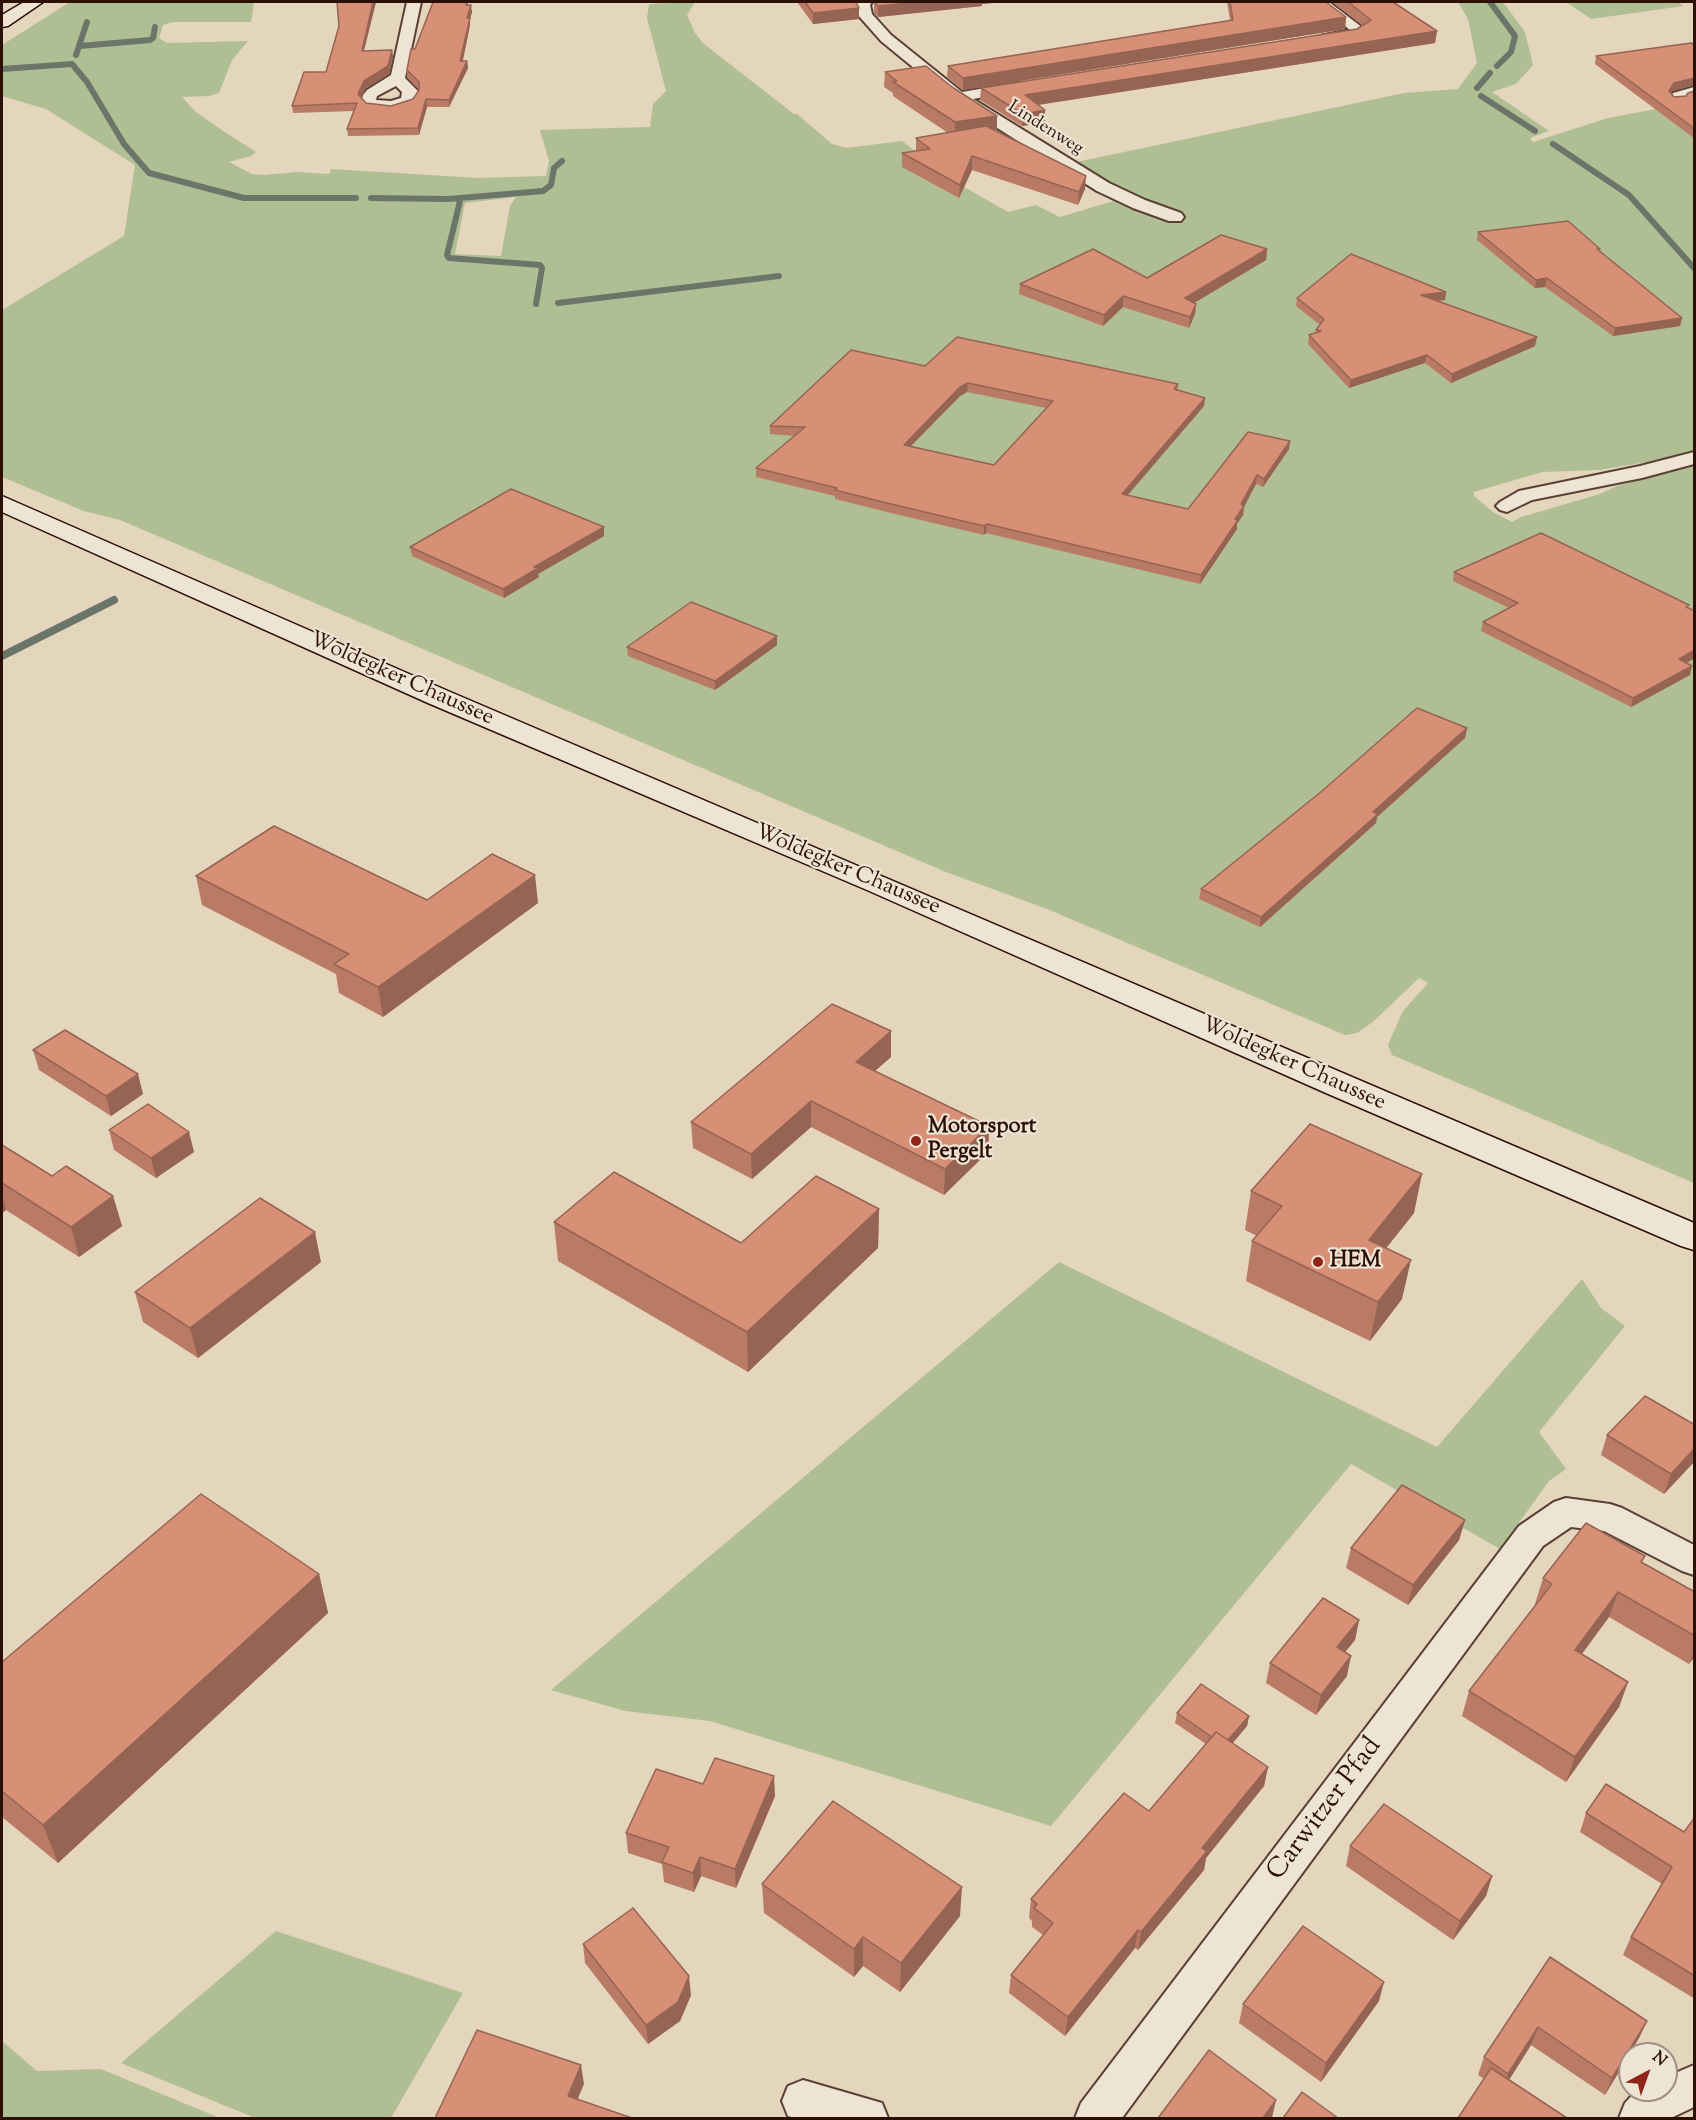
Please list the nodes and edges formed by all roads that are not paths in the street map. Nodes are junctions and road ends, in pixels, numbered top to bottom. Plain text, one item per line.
1 (35, 2) edge
2 (414, 2) edge
3 (865, 2) edge
4 (1321, 2) edge
5 (2, 22) edge
6 (1314, 41) edge
7 (397, 80) dead end
8 (1039, 84) edge
9 (1695, 92) edge
10 (958, 97) junction
11 (1677, 100) edge
12 (1175, 217) dead end
13 (1695, 458) edge
14 (2, 503) edge
15 (1507, 506) dead end
16 (1695, 1237) edge
17 (1695, 1561) edge
18 (1695, 2086) edge
19 (803, 2101) dead end
20 (867, 2118) edge
21 (1096, 2118) edge
22 (1640, 2118) edge

1 - 5 main road
2 - 7 street
3 - 10 street, Lindenweg
4 - 6 street
8 - 10 street
9 - 11 street
10 - 12 street, Lindenweg
13 - 15 street
14 - 16 main road, Woldegker Chaussee
17 - 21 street, Carwitzer Pfad
18 - 22 street
19 - 20 street

